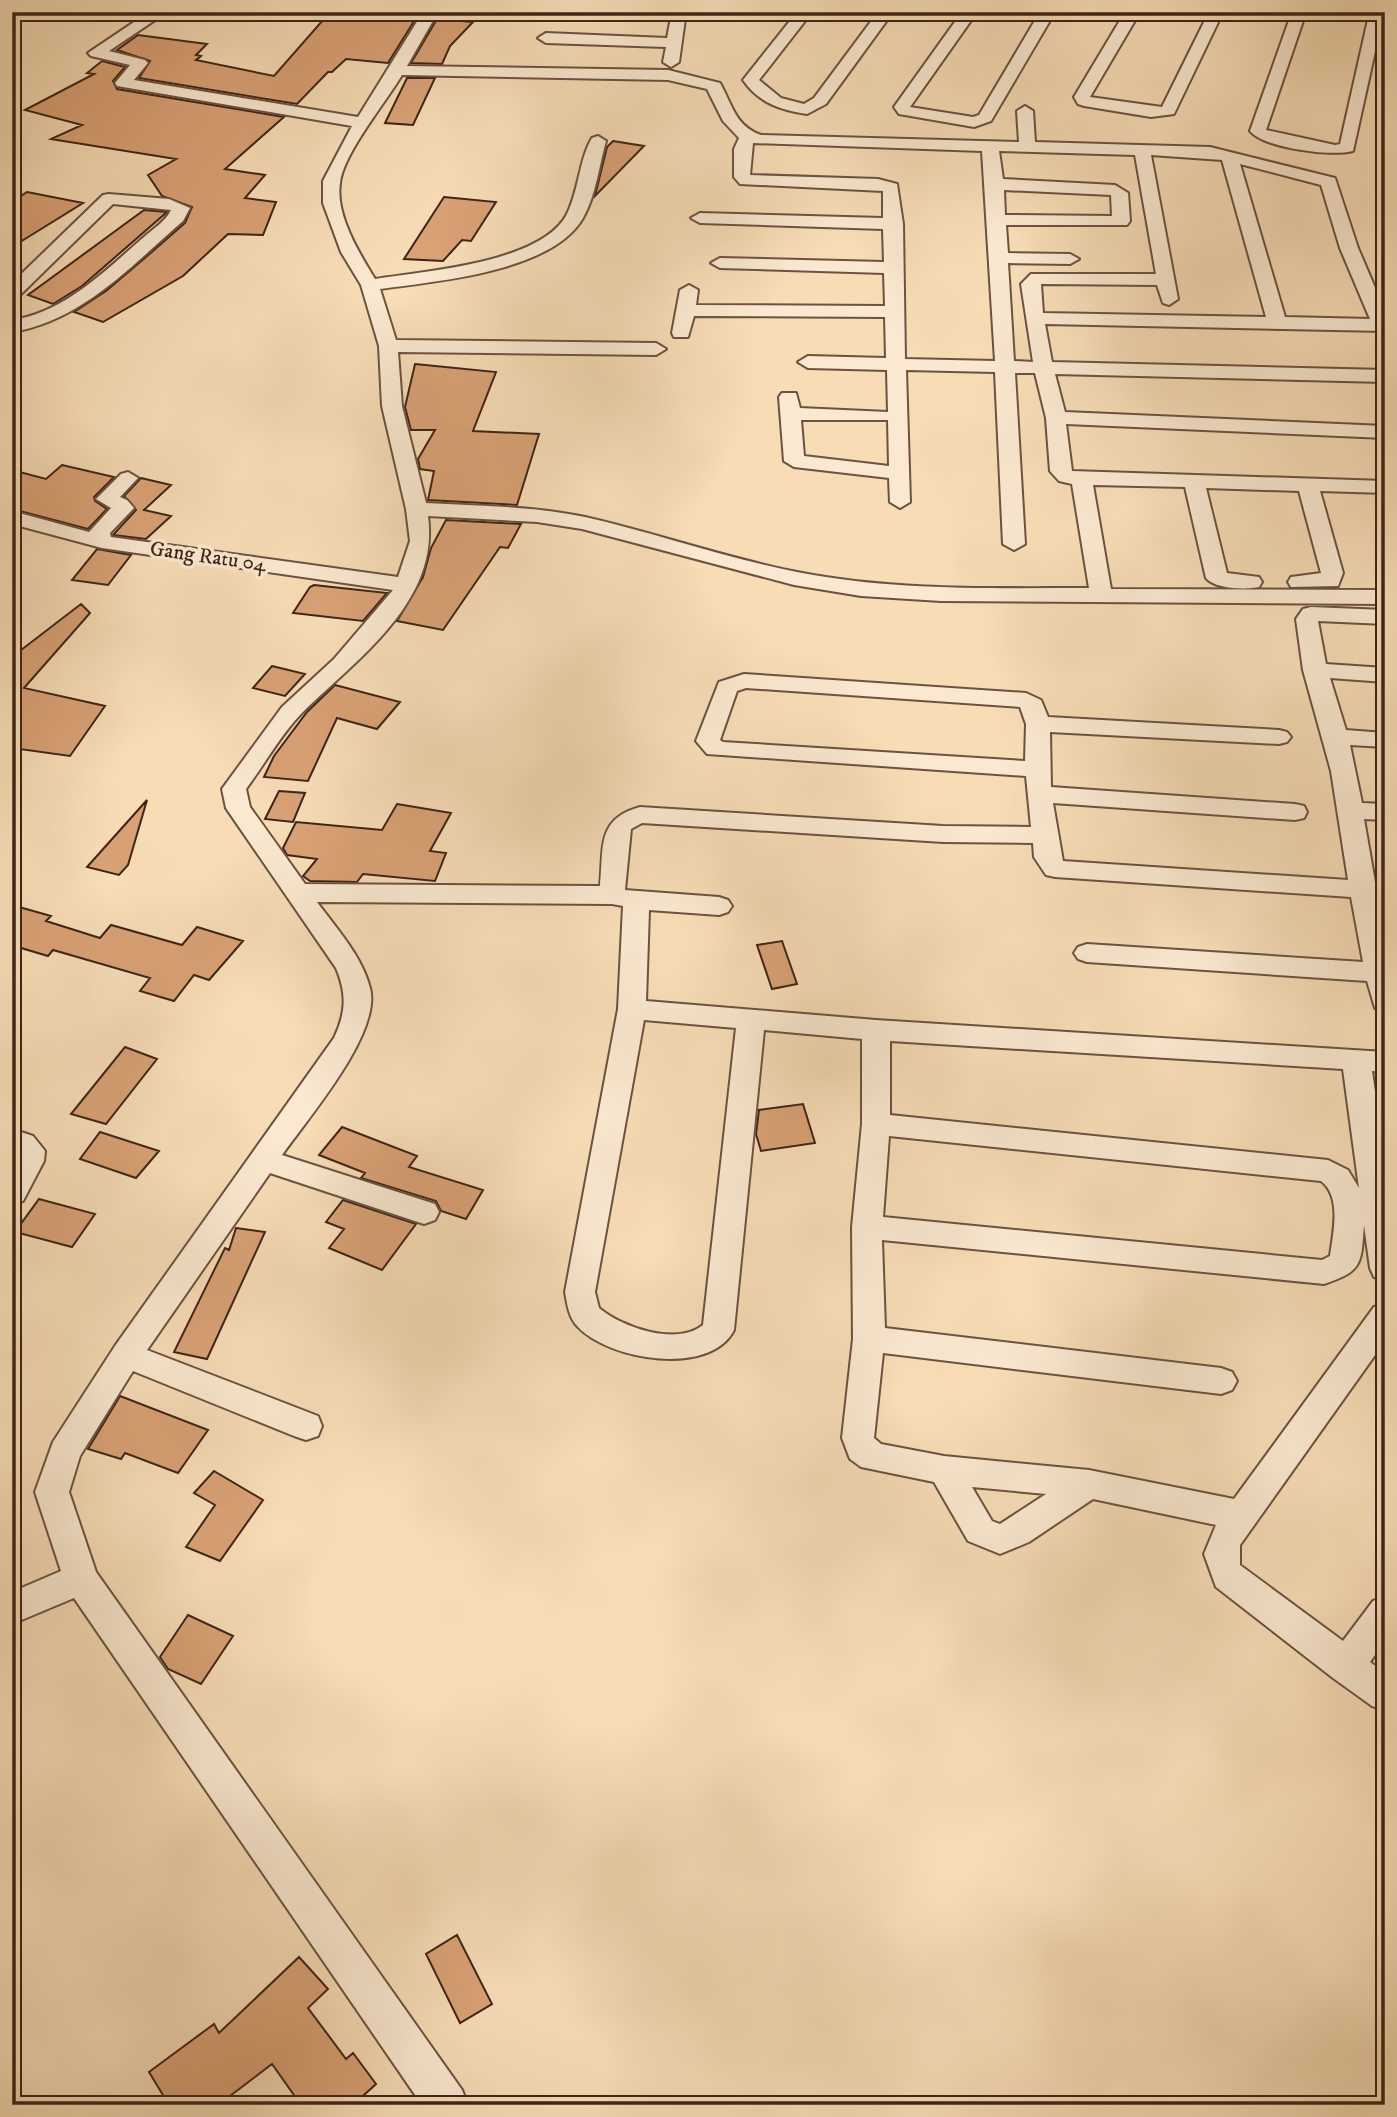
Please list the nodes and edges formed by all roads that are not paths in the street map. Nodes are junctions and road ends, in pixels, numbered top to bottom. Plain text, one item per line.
1 (160, 12) edge
2 (430, 12) edge
3 (679, 12) edge
4 (805, 12) edge
5 (886, 12) edge
6 (970, 12) edge
7 (1048, 12) edge
8 (1133, 12) edge
9 (1216, 12) edge
10 (1299, 12) edge
11 (1374, 15) edge
12 (546, 38) dead end
13 (674, 43) junction
14 (397, 70) junction
15 (668, 75) junction
16 (1025, 111) dead end
17 (363, 123) junction
18 (747, 138) junction
19 (598, 141) dead end
20 (989, 146) junction
21 (1027, 147) junction
22 (1142, 150) junction
23 (1229, 155) junction
24 (995, 184) junction
25 (700, 218) dead end
26 (755, 219) junction
27 (996, 220) junction
28 (894, 224) junction
29 (999, 258) junction
30 (1090, 259) dead end
31 (720, 262) dead end
32 (748, 263) junction
33 (891, 268) junction
34 (1166, 280) junction
35 (370, 285) junction
36 (689, 290) dead end
37 (12, 293) edge
38 (686, 310) junction
39 (893, 312) junction
40 (1035, 318) junction
41 (1172, 318) junction
42 (1277, 322) junction
43 (1383, 325) edge
44 (12, 326) edge
45 (681, 333) dead end
46 (388, 346) junction
47 (656, 349) dead end
48 (808, 362) dead end
49 (896, 363) junction
50 (1003, 366) junction
51 (1044, 367) junction
52 (1385, 376) edge
53 (881, 416) dead end
54 (1056, 418) junction
55 (1385, 432) edge
56 (897, 473) junction
57 (128, 478) dead end
58 (1080, 478) junction
59 (1194, 482) junction
60 (1308, 485) junction
61 (1385, 487) edge
62 (900, 502) dead end
63 (417, 509) junction
64 (12, 517) edge
65 (102, 542) junction
66 (1014, 544) dead end
67 (407, 585) junction
68 (1101, 594) junction
69 (1385, 597) edge
70 (1385, 617) edge
71 (1315, 670) junction
72 (1385, 675) edge
73 (1038, 724) junction
74 (1279, 737) dead end
75 (1336, 737) junction
76 (1385, 740) edge
77 (1040, 781) junction
78 (1350, 810) junction
79 (1295, 811) dead end
80 (1385, 812) edge
81 (1045, 835) junction
82 (1361, 889) junction
83 (297, 893) junction
84 (624, 898) junction
85 (719, 906) dead end
86 (1087, 953) dead end
87 (1381, 973) edge
88 (1385, 1001) edge
89 (632, 1009) junction
90 (751, 1020) junction
91 (876, 1030) junction
92 (1371, 1061) edge
93 (876, 1124) junction
94 (12, 1140) edge
95 (264, 1160) junction
96 (12, 1193) edge
97 (424, 1212) dead end
98 (867, 1227) junction
99 (1385, 1268) edge
100 (1385, 1316) edge
101 (869, 1339) junction
102 (126, 1355) junction
103 (1221, 1381) dead end
104 (306, 1426) dead end
105 (944, 1471) junction
106 (1088, 1484) junction
107 (1244, 1516) junction
108 (81, 1580) junction
109 (12, 1608) edge
110 (1385, 1612) edge
111 (1346, 1666) junction
112 (1385, 1695) edge
113 (441, 2102) edge

1 - 17 street
2 - 14 street
3 - 13 street
4 - 5 street
6 - 7 street
8 - 9 street
10 - 11 street
12 - 13 street
13 - 15 street
14 - 15 street
14 - 17 street
15 - 18 street
16 - 21 street
17 - 35 street
18 - 20 street
18 - 28 street
19 - 35 street
20 - 21 street
20 - 24 street
21 - 22 street
22 - 23 street
22 - 34 street
23 - 42 street
23 - 43 street
24 - 27 street
24 - 27 street
25 - 26 street
26 - 28 street
26 - 32 street
27 - 29 street
28 - 33 street
29 - 30 street
29 - 50 street
31 - 32 street
32 - 33 street
33 - 39 street
34 - 40 street
34 - 41 street
35 - 46 street
36 - 38 street
37 - 44 street
38 - 39 street
38 - 45 street
39 - 49 street
40 - 41 street
40 - 51 street
41 - 42 street
42 - 43 street
46 - 47 street
46 - 63 street
48 - 49 street
49 - 50 street
49 - 56 street
50 - 51 street
50 - 66 street
51 - 52 street
51 - 54 street
53 - 56 street
54 - 55 street
54 - 58 street
56 - 62 street
57 - 65 street
58 - 59 street
58 - 68 street
59 - 60 street
59 - 60 street
60 - 61 street
63 - 67 street
63 - 68 street
64 - 65 street, Gang Ratu 04
65 - 67 street, Gang Ratu 04
67 - 83 street
68 - 69 street
70 - 71 street
71 - 72 street
71 - 75 street
73 - 74 street
73 - 77 street
73 - 77 street
75 - 76 street
75 - 78 street
77 - 79 street
77 - 81 street
78 - 80 street
78 - 82 street
81 - 82 street
81 - 84 street
82 - 87 street
83 - 84 street
83 - 95 street
84 - 85 street
84 - 89 street
86 - 87 street
87 - 88 street
89 - 90 street
89 - 90 street
90 - 91 street
91 - 92 street
91 - 93 street
92 - 99 street
93 - 98 street
93 - 98 street
94 - 96 street
95 - 97 street
95 - 102 street
98 - 101 street
100 - 107 street
101 - 103 street
101 - 105 street
102 - 104 street
102 - 108 street
105 - 106 street
105 - 106 street
106 - 107 street
107 - 111 street
108 - 109 street
108 - 113 street
110 - 111 street
111 - 112 street

